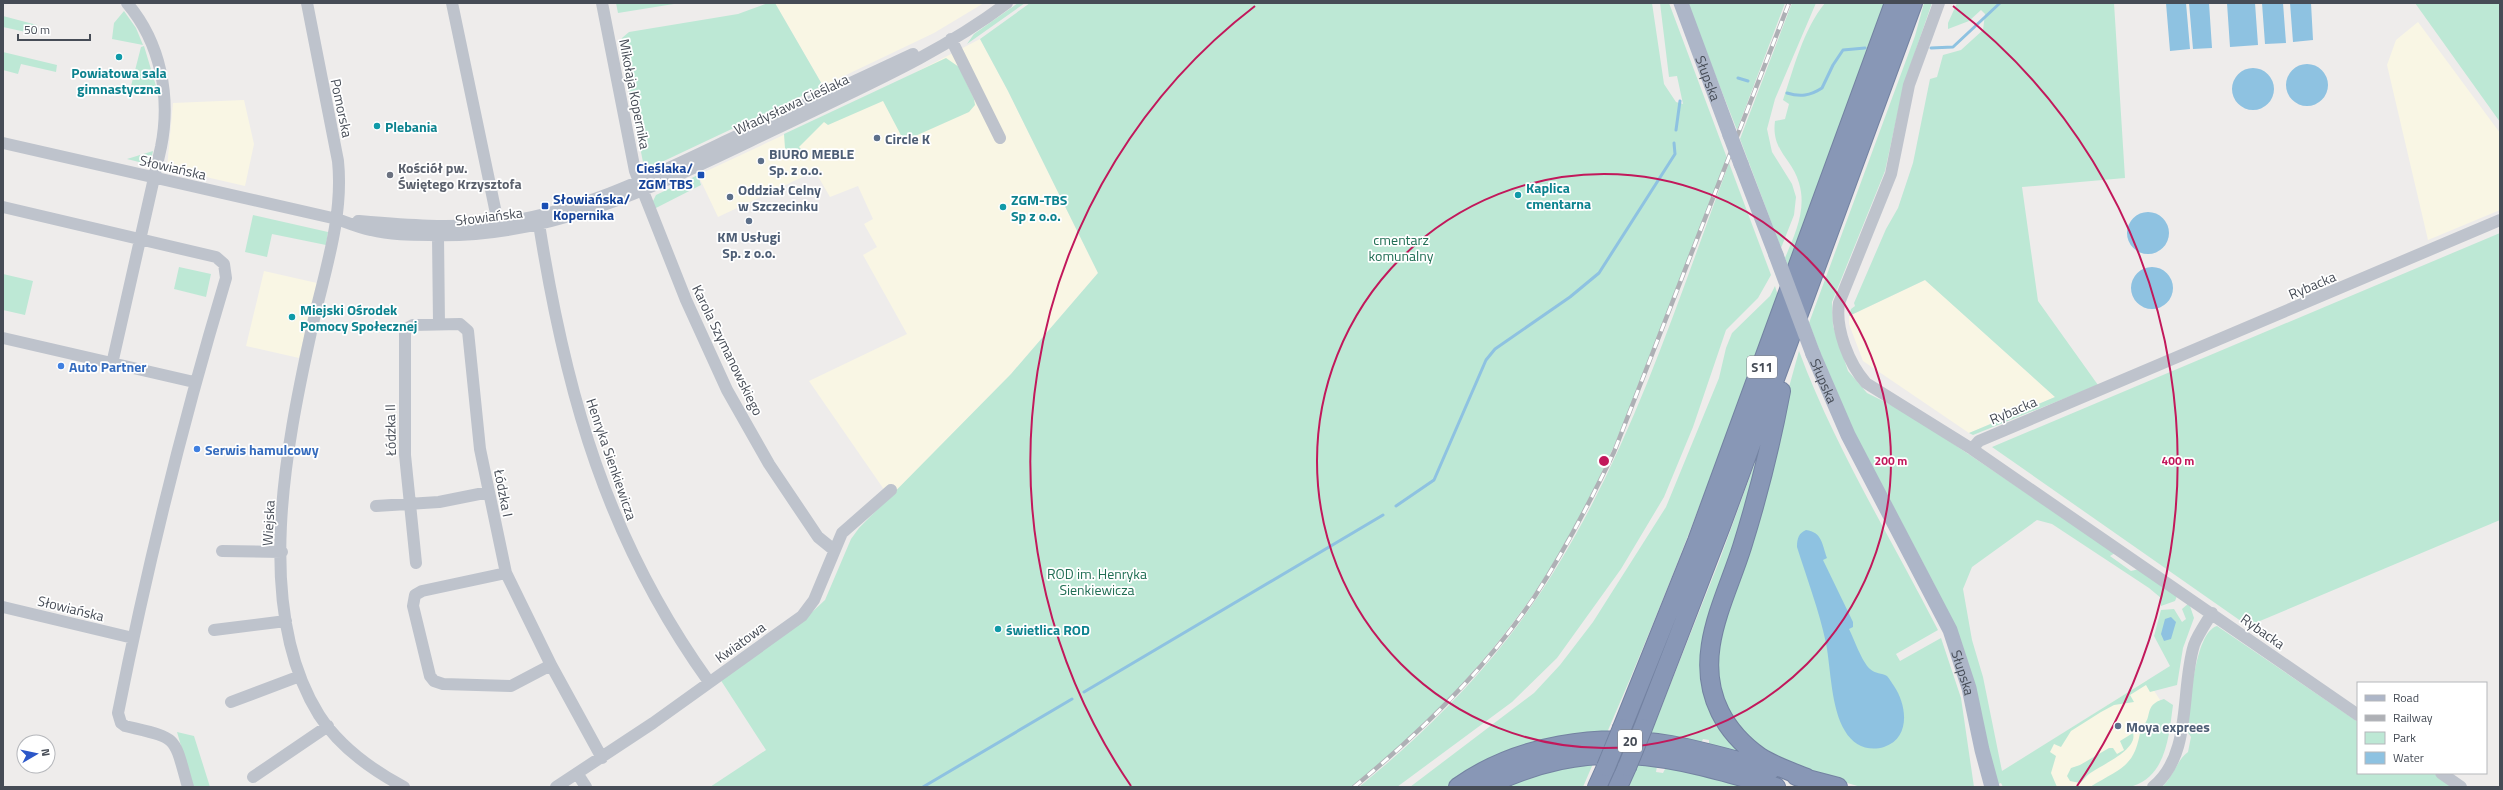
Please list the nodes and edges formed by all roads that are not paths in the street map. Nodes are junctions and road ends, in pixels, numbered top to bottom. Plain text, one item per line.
1 (127, 3) edge
2 (307, 3) edge
3 (452, 3) edge
4 (602, 3) edge
5 (1007, 3) edge
6 (1681, 3) edge
7 (1894, 3) edge
8 (1913, 3) edge
9 (1939, 3) edge
10 (951, 39) junction
11 (1000, 138) dead end
12 (3, 143) edge
13 (154, 178) junction
14 (640, 186) junction
15 (3, 207) edge
16 (337, 220) junction
17 (2500, 220) edge
18 (498, 223) junction
19 (539, 224) junction
20 (438, 236) junction
21 (140, 239) junction
22 (438, 324) junction
23 (3, 338) edge
24 (1791, 338) junction
25 (112, 364) junction
26 (194, 382) junction
27 (1972, 449) junction
28 (891, 490) dead end
29 (489, 492) junction
30 (409, 505) junction
31 (376, 506) dead end
32 (834, 550) junction
33 (222, 551) dead end
34 (282, 552) junction
35 (416, 563) dead end
36 (506, 573) junction
37 (3, 607) edge
38 (2212, 613) junction
39 (286, 621) junction
40 (214, 630) dead end
41 (133, 638) junction
42 (551, 665) junction
43 (300, 676) junction
44 (709, 682) junction
45 (231, 702) dead end
46 (2357, 714) edge
47 (328, 726) junction
48 (1982, 750) junction
49 (602, 758) junction
50 (577, 773) junction
51 (2442, 774) edge
52 (253, 777) dead end
53 (1807, 778) junction
54 (188, 787) edge
55 (404, 787) edge
56 (556, 787) edge
57 (586, 787) edge
58 (1458, 787) edge
59 (1485, 787) edge
60 (1597, 787) edge
61 (1618, 787) edge
62 (1776, 787) edge
63 (1838, 787) edge
64 (1984, 787) edge
65 (1992, 787) edge
66 (2153, 787) edge
67 (2460, 787) edge

1 - 13 street
2 - 16 street, Pomorska
3 - 18 street
4 - 14 street, Mikołaja Kopernika
5 - 10 street, Władysława Cieślaka
6 - 48 main road, Słupska, bridge
7 - 60 highway, S11, bridge
8 - 24 highway, S11
9 - 27 street
10 - 11 street
10 - 14 street, Władysława Cieślaka
12 - 13 street, Słowiańska
13 - 16 street, Słowiańska
13 - 21 street
14 - 18 street, Słowiańska
14 - 19 street, Słowiańska
14 - 32 street, Karola Szymanowskiego
15 - 21 street
16 - 18 street, Słowiańska
16 - 20 street, Słowiańska
16 - 34 street, Wiejska
17 - 27 street, Rybacka
19 - 20 street, Słowiańska
19 - 44 street, Henryka Sienkiewicza
20 - 22 street
21 - 25 street
21 - 26 street
22 - 29 street, Łódzka I
22 - 30 street, Łódzka II
23 - 25 street
24 - 53 highway
24 - 61 highway, S11, bridge
25 - 26 street
26 - 41 street
27 - 38 street, Rybacka
28 - 32 street, Kwiatowa
29 - 30 street
29 - 36 street, Łódzka I
30 - 31 street
30 - 35 street, Łódzka II
32 - 44 street, Kwiatowa
33 - 34 street
34 - 39 street, Wiejska
36 - 42 street, Łódzka I
36 - 42 street
37 - 41 street, Słowiańska
38 - 46 street, Rybacka
38 - 66 street
39 - 40 street
39 - 43 street, Wiejska
41 - 54 street
42 - 49 street, Łódzka I
43 - 45 street
43 - 47 street, Wiejska
44 - 49 street, Kwiatowa
47 - 52 street
47 - 55 street, Wiejska
48 - 64 main road, Słupska
48 - 65 main road, Słupska
49 - 50 street, Kwiatowa
50 - 56 street
50 - 57 street
51 - 67 street
53 - 58 highway, 20
53 - 63 highway, 20
59 - 62 highway

